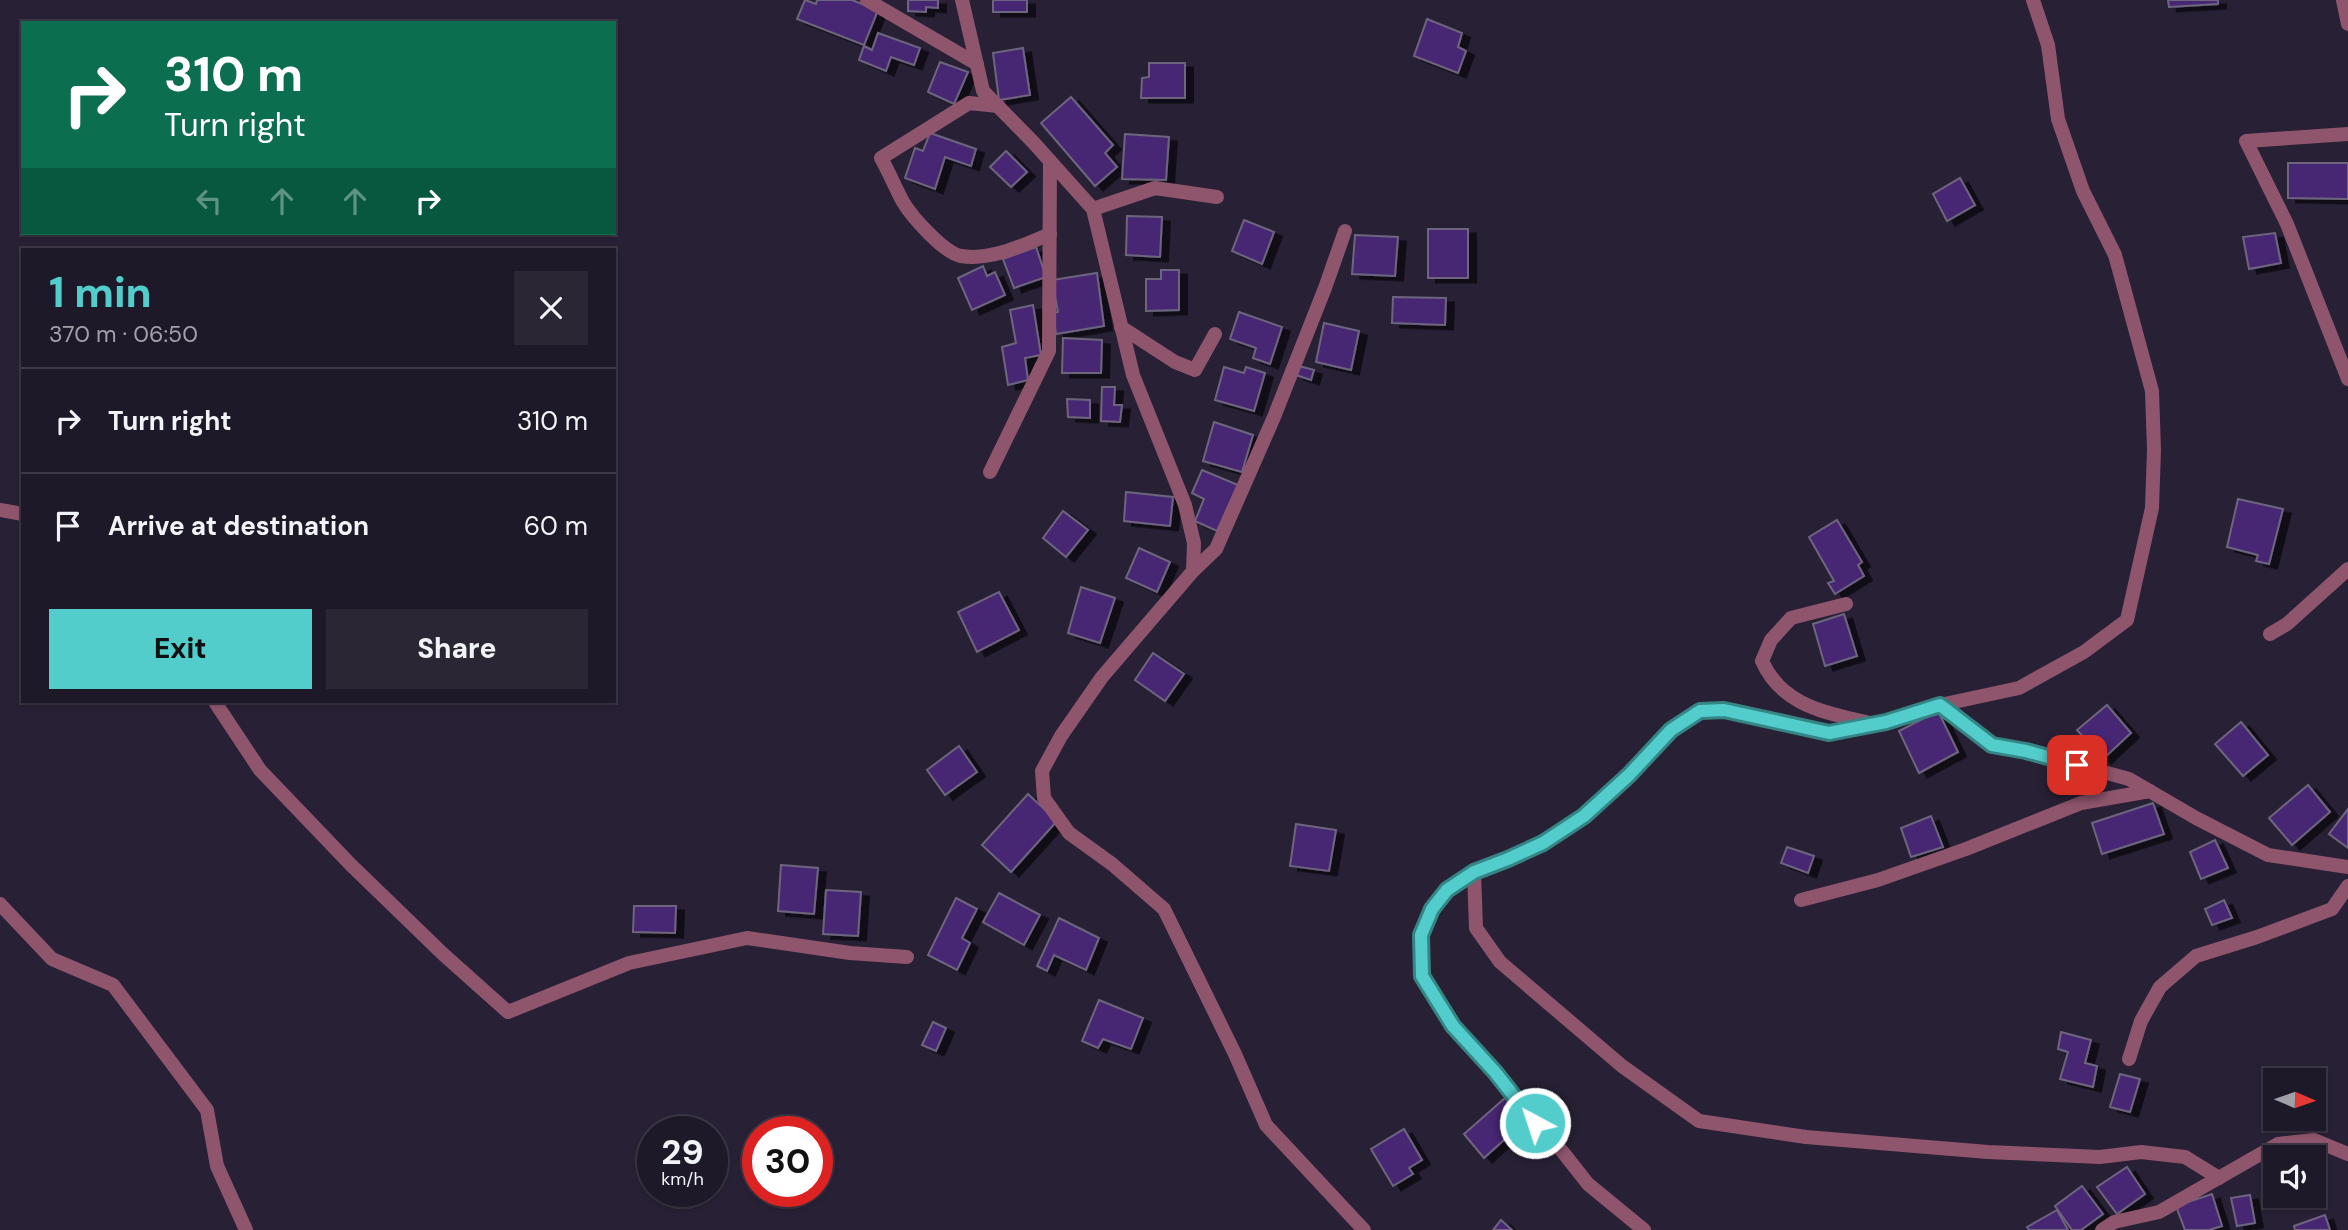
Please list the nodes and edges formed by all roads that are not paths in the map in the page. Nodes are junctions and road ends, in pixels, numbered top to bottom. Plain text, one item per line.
1 (867, 0) edge
2 (962, 0) edge
3 (2034, 0) edge
4 (2343, 0) edge
5 (2348, 24) edge
6 (976, 64) junction
7 (998, 106) junction
8 (2348, 134) edge
9 (1050, 161) junction
10 (1217, 197) dead end
11 (1093, 209) junction
12 (1346, 231) dead end
13 (1050, 234) junction
14 (1121, 327) junction
15 (1215, 334) dead end
16 (2348, 379) edge
17 (990, 472) dead end
18 (0, 510) edge
19 (21, 514) edge
20 (2348, 569) edge
21 (1193, 571) junction
22 (1846, 604) dead end
23 (2270, 634) dead end
24 (216, 703) edge
25 (1940, 705) junction
26 (1873, 724) junction
27 (2150, 791) junction
28 (2348, 867) edge
29 (1474, 872) junction
30 (2348, 886) edge
31 (1801, 900) dead end
32 (0, 904) edge
33 (907, 957) dead end
34 (2129, 1059) dead end
35 (2348, 1154) edge
36 (2219, 1178) junction
37 (246, 1230) edge
38 (1364, 1230) edge
39 (1644, 1230) edge
40 (2102, 1230) edge

1 - 6 street
2 - 6 street
3 - 25 street
4 - 5 street
6 - 7 street
7 - 9 street
7 - 13 street
8 - 16 street
9 - 11 street
9 - 13 street
10 - 11 street
11 - 14 street
12 - 21 street
13 - 17 street
14 - 15 street
14 - 21 street
18 - 19 street
20 - 23 street
21 - 38 street
22 - 26 street
24 - 33 street
25 - 26 street
25 - 27 street
26 - 29 street
27 - 28 street
27 - 31 street
29 - 36 street
29 - 39 street
30 - 34 street
32 - 37 street
35 - 36 street
36 - 40 street

